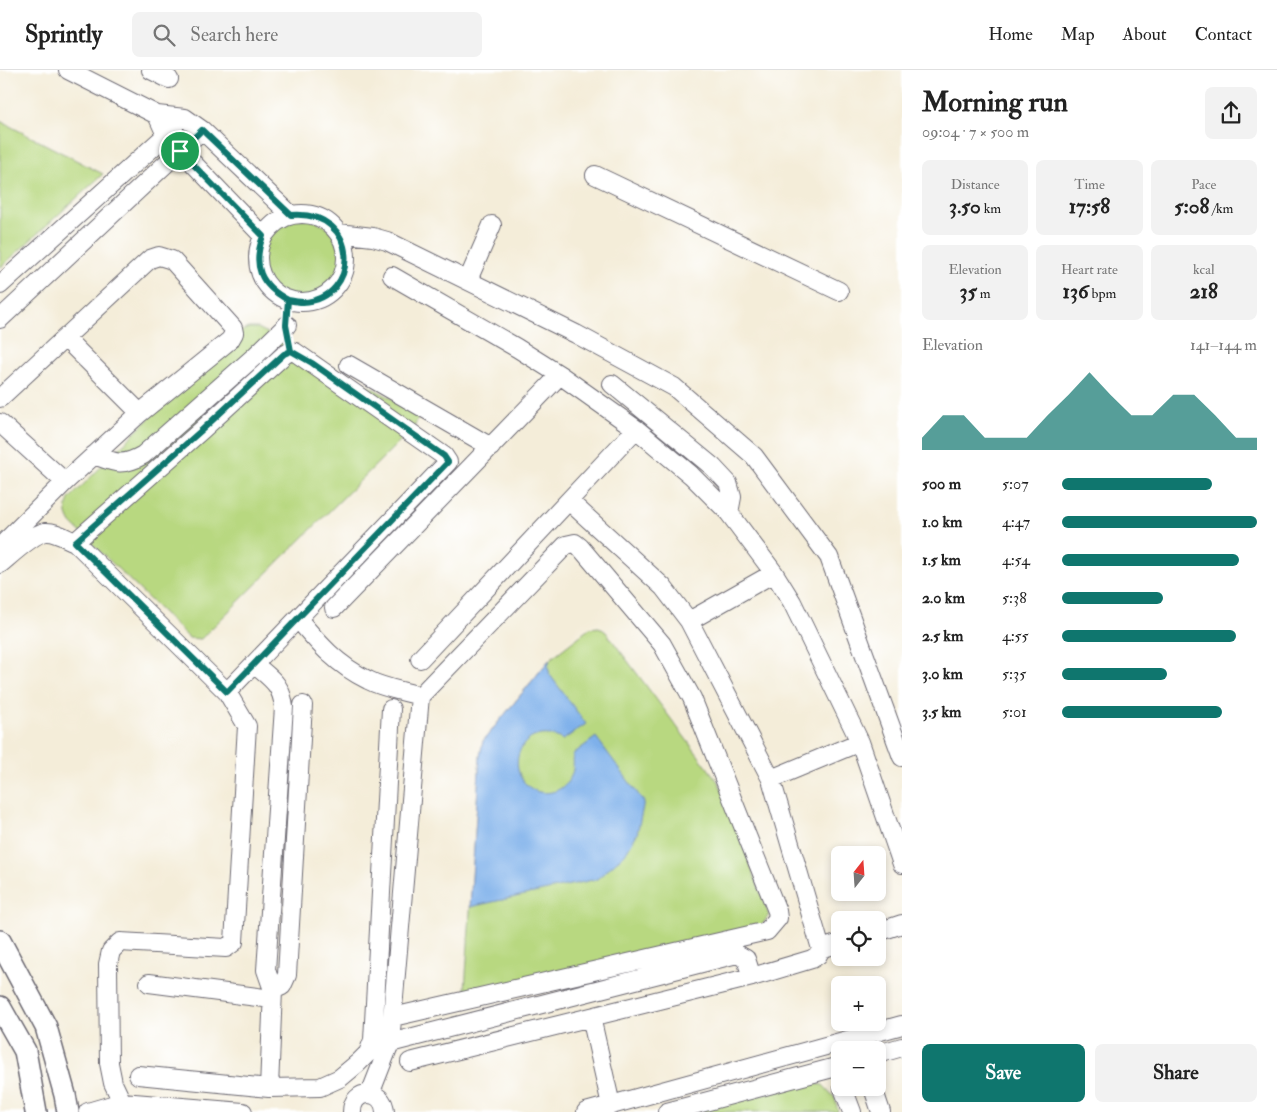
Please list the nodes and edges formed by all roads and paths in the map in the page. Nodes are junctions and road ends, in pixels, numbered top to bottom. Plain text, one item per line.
1 (68, 70) edge
2 (151, 70) edge
3 (169, 79) dead end
4 (157, 115) junction
5 (185, 118) junction
6 (202, 130) junction
7 (166, 135) junction
8 (180, 151) junction
9 (595, 175) dead end
10 (291, 215) junction
11 (492, 225) dead end
12 (338, 233) junction
13 (263, 236) junction
14 (392, 276) dead end
15 (468, 280) junction
16 (0, 285) edge
17 (840, 291) dead end
18 (288, 300) junction
19 (1, 316) edge
20 (286, 325) junction
21 (65, 338) junction
22 (291, 351) junction
23 (627, 362) junction
24 (349, 365) dead end
25 (560, 375) junction
26 (0, 398) edge
27 (140, 413) junction
28 (0, 422) edge
29 (636, 429) junction
30 (490, 447) junction
31 (94, 455) junction
32 (65, 482) junction
33 (569, 501) junction
34 (729, 513) junction
35 (75, 542) junction
36 (0, 547) edge
37 (0, 564) edge
38 (774, 573) junction
39 (334, 608) dead end
40 (298, 619) junction
41 (689, 621) junction
42 (420, 659) dead end
43 (254, 664) junction
44 (227, 692) junction
45 (420, 696) junction
46 (303, 704) dead end
47 (391, 709) dead end
48 (860, 742) junction
49 (902, 757) edge
50 (771, 779) junction
51 (902, 864) edge
52 (902, 924) edge
53 (886, 929) edge
54 (0, 941) edge
55 (831, 946) edge
56 (821, 949) junction
57 (752, 977) junction
58 (149, 983) dead end
59 (273, 994) junction
60 (0, 1007) edge
61 (393, 1017) junction
62 (591, 1018) junction
63 (902, 1025) edge
64 (390, 1043) junction
65 (902, 1047) edge
66 (886, 1052) edge
67 (410, 1062) dead end
68 (831, 1073) edge
69 (138, 1075) dead end
70 (269, 1088) junction
71 (370, 1094) junction
72 (846, 1096) edge
73 (876, 1096) edge
74 (122, 1102) junction
75 (611, 1105) junction
76 (36, 1112) edge
77 (68, 1112) edge
78 (88, 1112) edge
79 (243, 1112) edge
80 (352, 1112) edge
81 (385, 1112) edge
82 (586, 1112) edge
83 (666, 1112) edge
84 (852, 1112) edge
85 (881, 1112) edge

1 - 4 street
2 - 3 street
4 - 5 street
4 - 7 street
5 - 6 street
5 - 7 street
6 - 8 street
6 - 10 street
7 - 8 street
7 - 16 street
8 - 13 street
8 - 19 street
9 - 17 street
10 - 12 street
10 - 13 street
11 - 15 street
12 - 15 street
12 - 18 street
13 - 18 street
14 - 25 street
15 - 23 street
18 - 20 street
20 - 22 street
20 - 31 street
21 - 26 street
21 - 27 street
21 - 27 street
22 - 35 street
22 - 40 street
23 - 34 street
23 - 49 street
24 - 30 street
25 - 29 street
25 - 30 street
27 - 31 street
28 - 32 street
29 - 33 street
29 - 34 street
30 - 39 street
31 - 32 street
32 - 36 street
33 - 41 street
33 - 42 street
34 - 38 street
35 - 37 street
35 - 44 street
38 - 41 street
38 - 48 street
40 - 43 street
40 - 45 street
41 - 50 street
43 - 44 street
43 - 59 street
44 - 74 street
45 - 61 street
45 - 61 street
46 - 59 street
47 - 70 street
48 - 50 street
48 - 51 street
50 - 56 street
52 - 53 street
54 - 77 street
55 - 56 street
56 - 57 street
57 - 62 street
57 - 64 street
58 - 59 street
59 - 70 street
60 - 76 street
61 - 64 street
62 - 67 street
62 - 75 street
63 - 75 street
64 - 71 street
65 - 66 street
68 - 83 street
69 - 70 street
71 - 80 street
71 - 81 street
72 - 84 street
73 - 85 street
74 - 78 street
74 - 79 street
75 - 82 street

